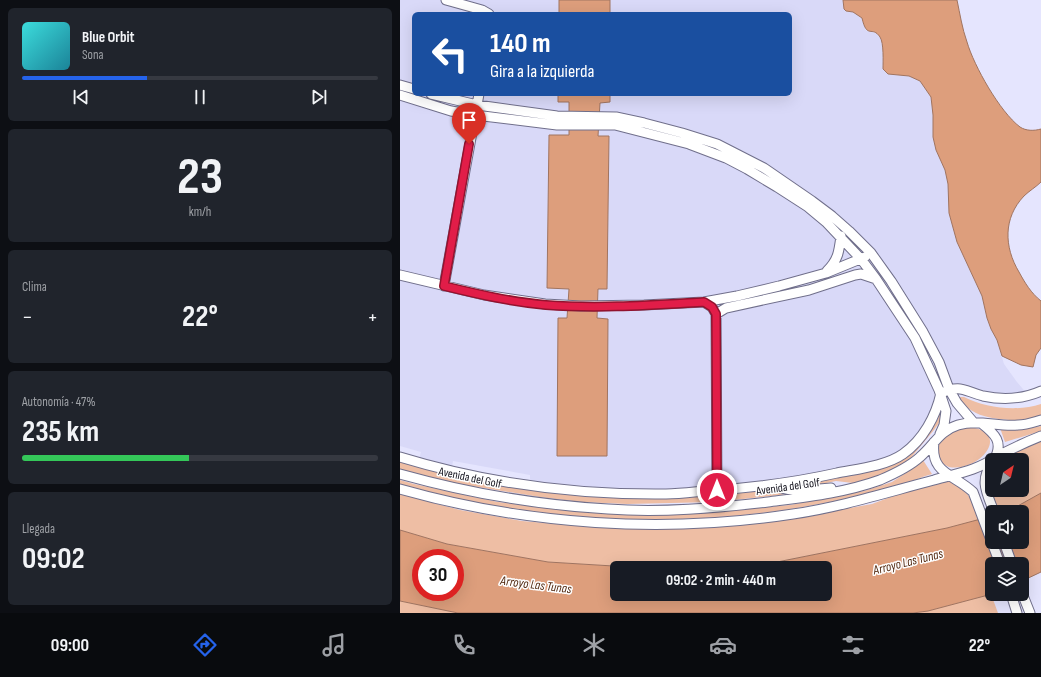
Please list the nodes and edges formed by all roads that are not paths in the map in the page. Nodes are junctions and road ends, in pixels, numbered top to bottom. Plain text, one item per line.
1 (446, 0) edge
2 (486, 12) edge
3 (400, 85) edge
4 (412, 88) edge
5 (400, 96) edge
6 (439, 96) edge
7 (479, 96) edge
8 (477, 105) junction
9 (475, 115) junction
10 (644, 128) junction
11 (750, 165) junction
12 (841, 236) junction
13 (870, 254) junction
14 (862, 259) junction
15 (826, 273) junction
16 (400, 275) edge
17 (876, 279) junction
18 (444, 286) junction
19 (704, 302) junction
20 (716, 314) junction
21 (945, 391) junction
22 (1041, 391) edge
23 (1041, 420) edge
24 (977, 423) junction
25 (940, 434) junction
26 (1041, 436) edge
27 (934, 442) junction
28 (997, 453) edge
29 (1006, 453) edge
30 (400, 457) edge
31 (985, 464) edge
32 (400, 474) edge
33 (951, 476) junction
34 (767, 485) junction
35 (851, 488) junction
36 (400, 489) edge
37 (717, 490) junction
38 (998, 557) edge
39 (1013, 601) edge
40 (1025, 601) edge
41 (1017, 613) edge
42 (1030, 613) edge

1 - 2 street
3 - 4 street
5 - 9 street
6 - 8 street
7 - 8 street
8 - 9 street
8 - 10 street
9 - 10 street
9 - 18 street
10 - 11 street
11 - 12 street
11 - 13 street
12 - 14 street
12 - 15 street
13 - 14 street
13 - 21 street
14 - 15 street
14 - 17 street
15 - 19 street
16 - 18 street
17 - 20 street
17 - 21 street
18 - 19 street
19 - 20 street
20 - 37 street
21 - 22 street
21 - 24 street
21 - 25 street
21 - 34 street
23 - 24 street, Avenida del Golf
24 - 25 street, Avenida del Golf
24 - 28 street
25 - 27 street, Avenida del Golf
26 - 29 street
27 - 33 street
27 - 35 street, Avenida del Golf
30 - 37 street
31 - 33 street
32 - 35 street, Avenida del Golf
33 - 36 street
33 - 38 street
34 - 35 street
34 - 37 street
39 - 41 street
40 - 42 street

